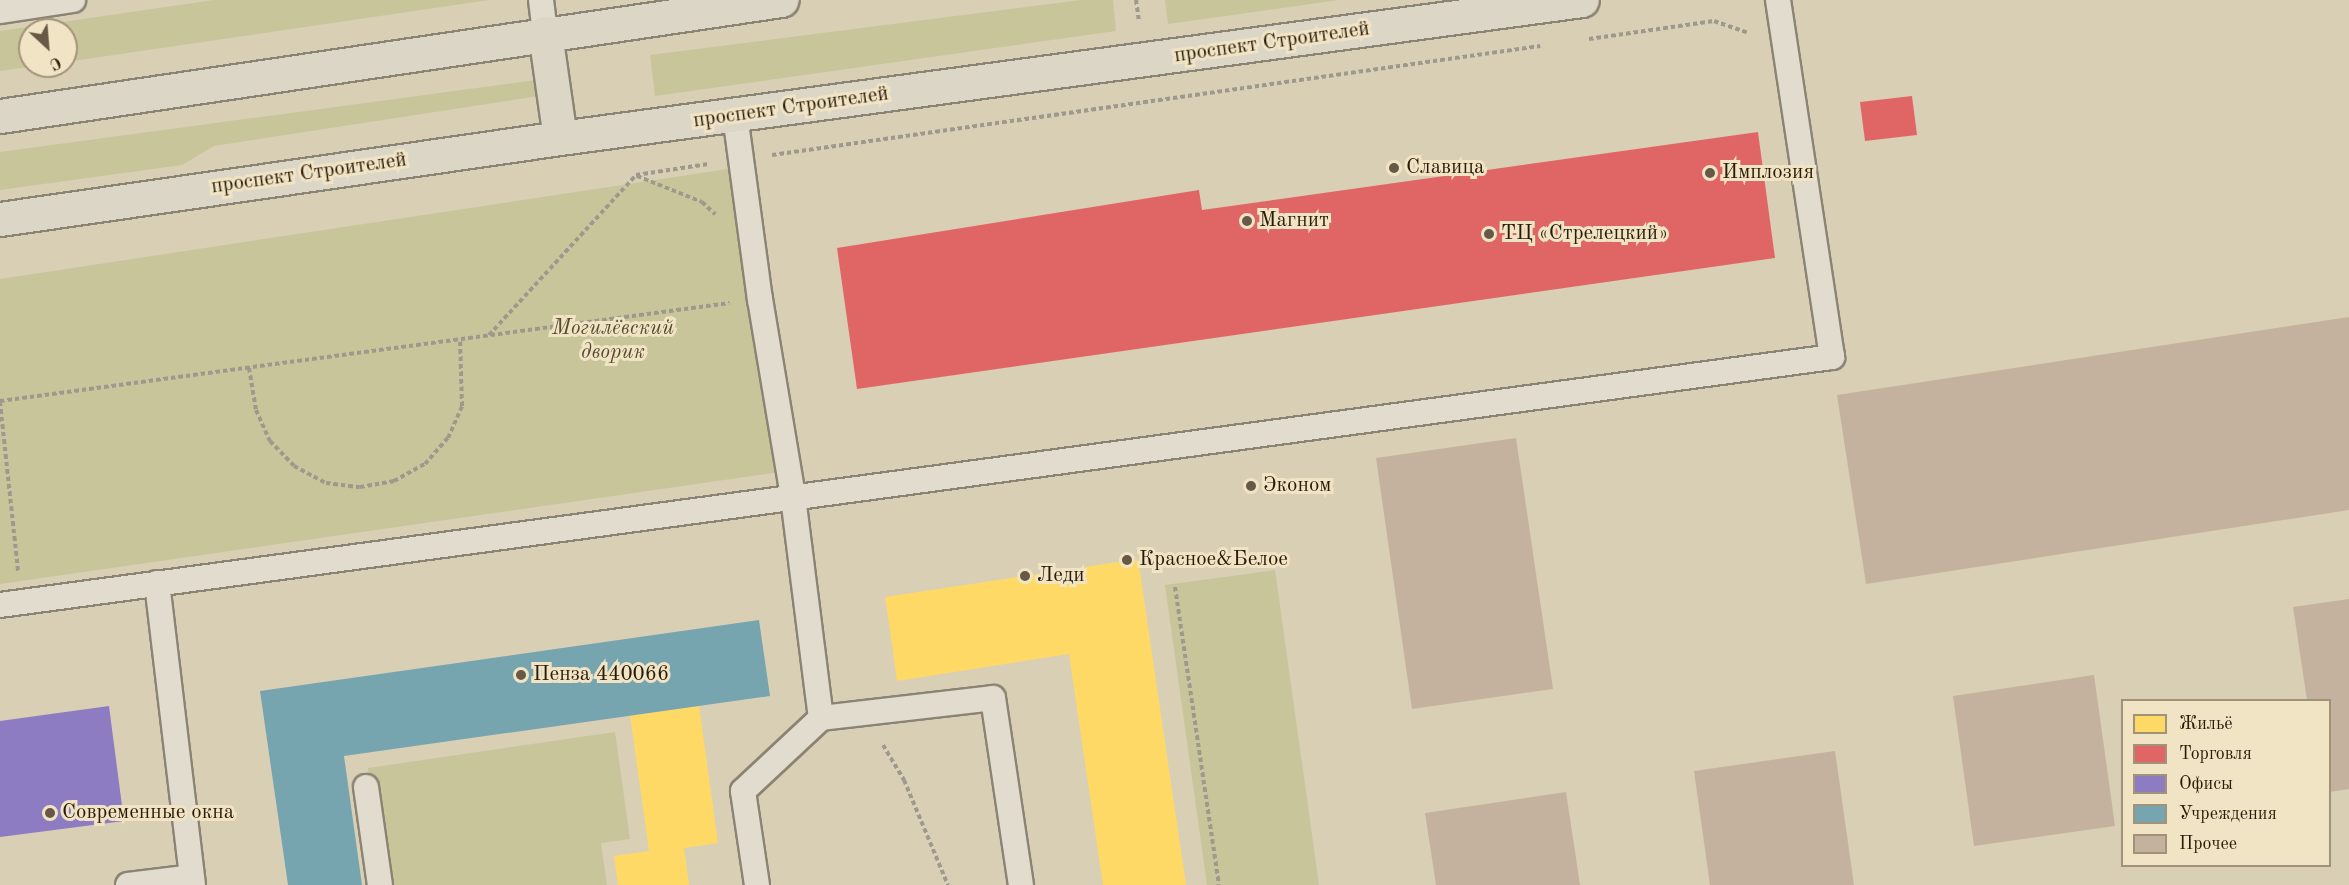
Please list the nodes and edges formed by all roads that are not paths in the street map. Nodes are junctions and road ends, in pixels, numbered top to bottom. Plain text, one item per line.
1 (73, 0) edge
2 (541, 0) edge
3 (781, 0) edge
4 (1582, 0) edge
5 (1778, 0) edge
6 (0, 11) edge
7 (545, 33) junction
8 (735, 115) junction
9 (0, 116) edge
10 (560, 138) junction
11 (0, 219) edge
12 (793, 497) junction
13 (157, 584) junction
14 (11, 603) edge
15 (821, 718) junction
16 (366, 787) dead end
17 (192, 881) edge
18 (128, 885) edge
19 (380, 885) edge
20 (757, 885) edge
21 (1021, 885) edge

1 - 6 lane
2 - 7 lane
3 - 7 main road
4 - 8 main road, проспект Строителей
5 - 12 lane
7 - 9 main road
7 - 10 main road
8 - 10 main road, проспект Строителей
8 - 12 lane
10 - 11 main road, проспект Строителей
12 - 13 lane
12 - 15 lane
13 - 14 lane
13 - 17 lane
15 - 20 lane
15 - 21 lane
16 - 19 lane
17 - 18 lane

